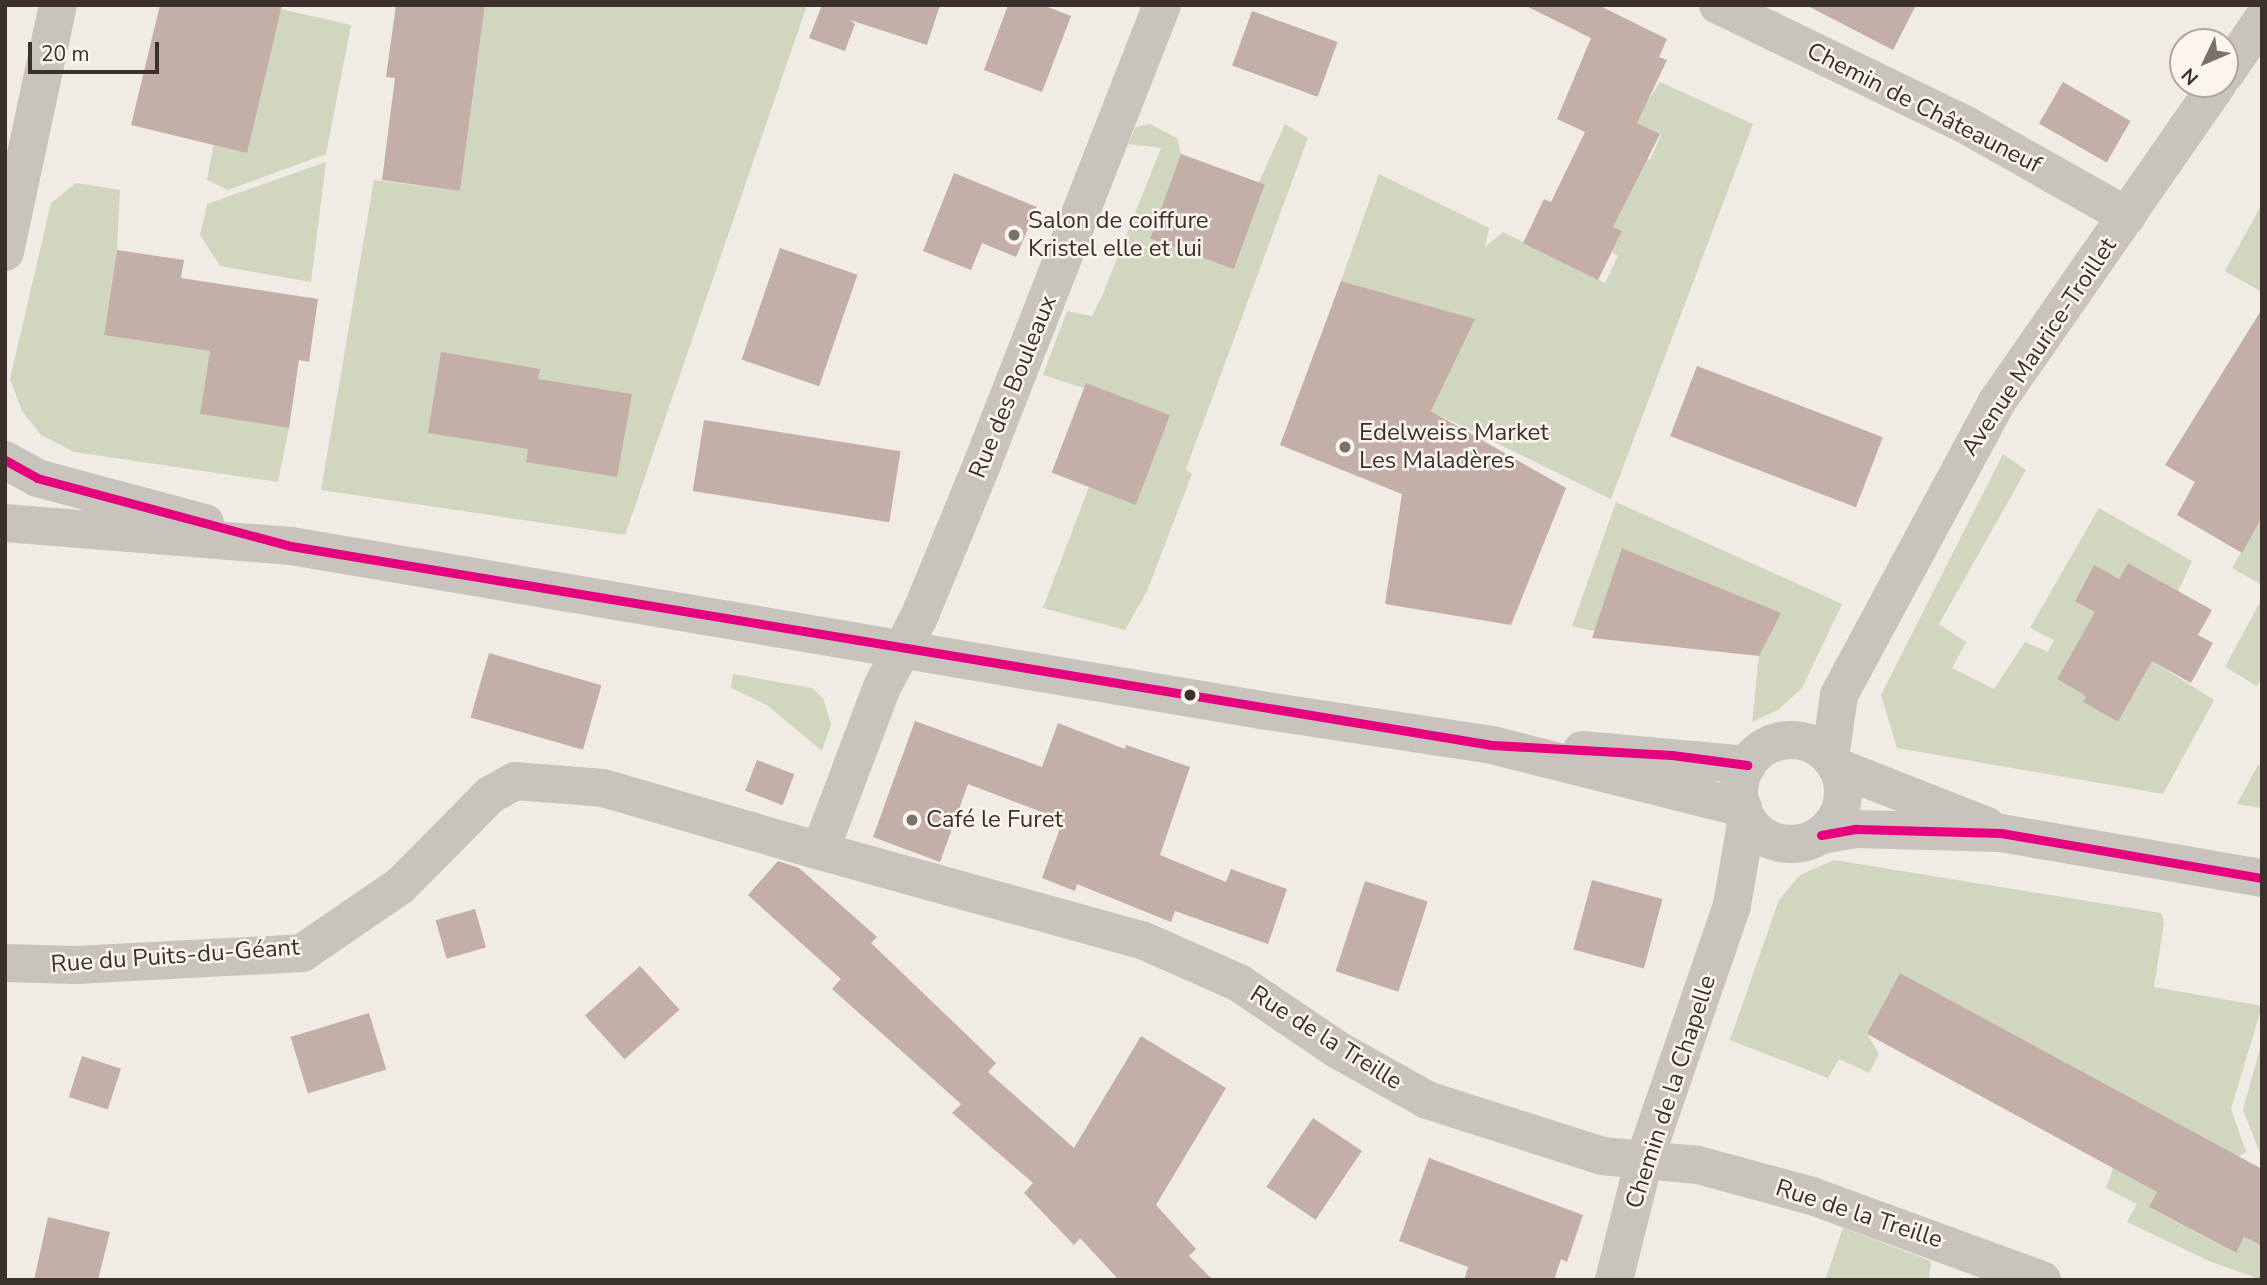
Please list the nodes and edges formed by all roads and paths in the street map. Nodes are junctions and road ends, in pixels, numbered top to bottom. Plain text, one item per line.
1 (58, 5) edge
2 (1162, 5) edge
3 (1718, 5) edge
4 (2262, 20) edge
5 (2239, 54) edge
6 (2208, 98) edge
7 (22, 161) junction
8 (5, 206) edge
9 (2127, 216) junction
10 (5, 252) edge
11 (5, 460) edge
12 (5, 505) edge
13 (5, 523) edge
14 (291, 546) junction
15 (903, 649) junction
16 (1839, 695) junction
17 (1786, 740) junction
18 (1492, 745) junction
19 (1833, 762) junction
20 (1747, 765) junction
21 (1745, 813) junction
22 (2001, 833) junction
23 (1808, 839) junction
24 (820, 852) junction
25 (2262, 878) edge
26 (1732, 905) junction
27 (5, 963) edge
28 (1644, 1161) junction
29 (1614, 1280) edge
30 (2042, 1280) edge

1 - 7 street
2 - 15 street, Rue des Bouleaux
3 - 9 street, Chemin de Châteauneuf
4 - 5 street
6 - 9 street, Avenue Maurice-Troillet
7 - 8 street
7 - 10 street
9 - 16 street, Avenue Maurice-Troillet
11 - 12 street
11 - 14 street
13 - 14 street
14 - 15 street
15 - 18 street
15 - 24 street
16 - 17 street, Avenue Maurice-Troillet
16 - 19 street, Avenue Maurice-Troillet
17 - 19 street
17 - 20 street
18 - 20 street
18 - 21 street
19 - 22 street
19 - 23 street
20 - 21 street
21 - 23 street
21 - 26 street, Chemin de la Chapelle
22 - 23 street
22 - 25 street
23 - 26 street, Chemin de la Chapelle
24 - 27 street, Rue du Puits-du-Géant
24 - 28 street, Rue de la Treille
26 - 28 street, Chemin de la Chapelle
28 - 29 street, Chemin de la Chapelle
28 - 30 street, Rue de la Treille

